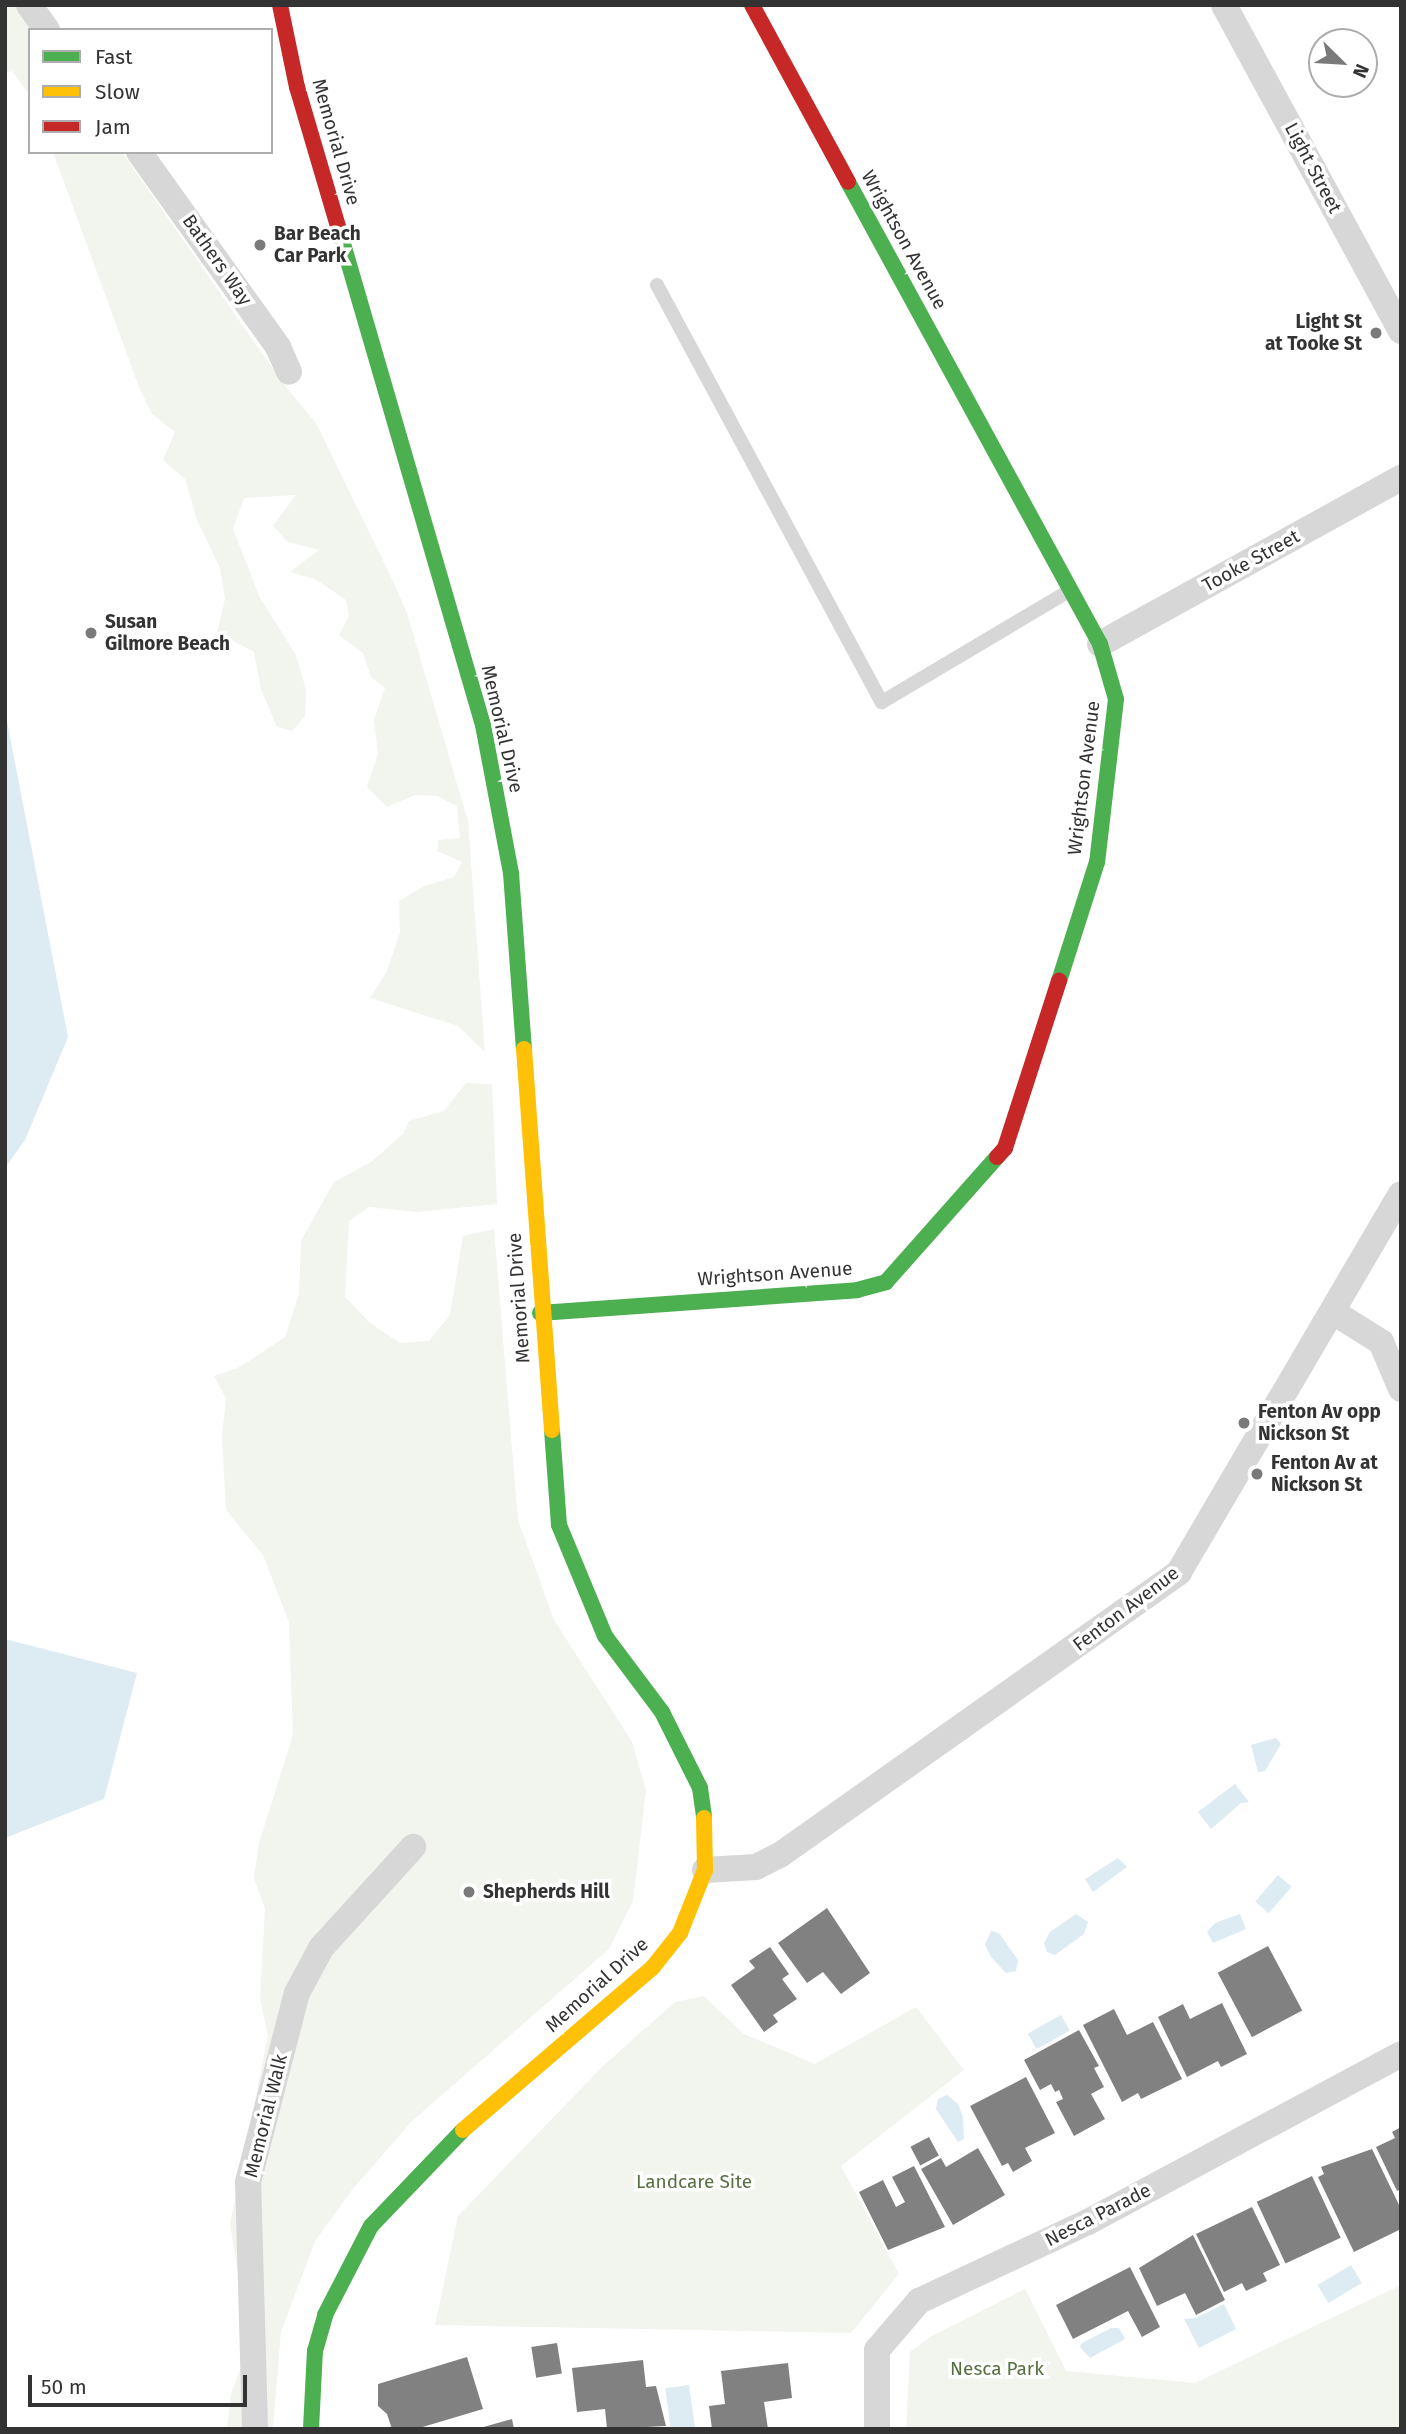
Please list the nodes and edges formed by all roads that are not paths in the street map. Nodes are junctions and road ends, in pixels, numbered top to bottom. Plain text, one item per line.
1 (29, 5) edge
2 (280, 5) edge
3 (752, 5) edge
4 (1224, 5) edge
5 (46, 28) edge
6 (140, 154) edge
7 (657, 285) dead end
8 (1401, 331) edge
9 (289, 372) dead end
10 (1401, 478) edge
11 (1072, 590) junction
12 (1100, 644) junction
13 (1401, 1194) edge
14 (540, 1312) junction
15 (1333, 1312) junction
16 (1401, 1389) edge
17 (413, 1847) dead end
18 (705, 1870) junction
19 (1401, 2054) edge
20 (255, 2429) edge
21 (311, 2429) edge
22 (877, 2429) edge

1 - 5 street
2 - 14 main road, Memorial Drive
3 - 11 main road, Wrightson Avenue
4 - 8 street, Light Street
6 - 9 street, Bathers Way
7 - 11 lane
10 - 12 street, Tooke Street
11 - 12 main road, Wrightson Avenue
12 - 14 main road, Wrightson Avenue
13 - 15 street, Fenton Avenue
14 - 18 main road, Memorial Drive
15 - 16 street
15 - 18 street, Fenton Avenue
17 - 20 street, Memorial Walk
18 - 21 main road, Memorial Drive
19 - 22 street, Nesca Parade

